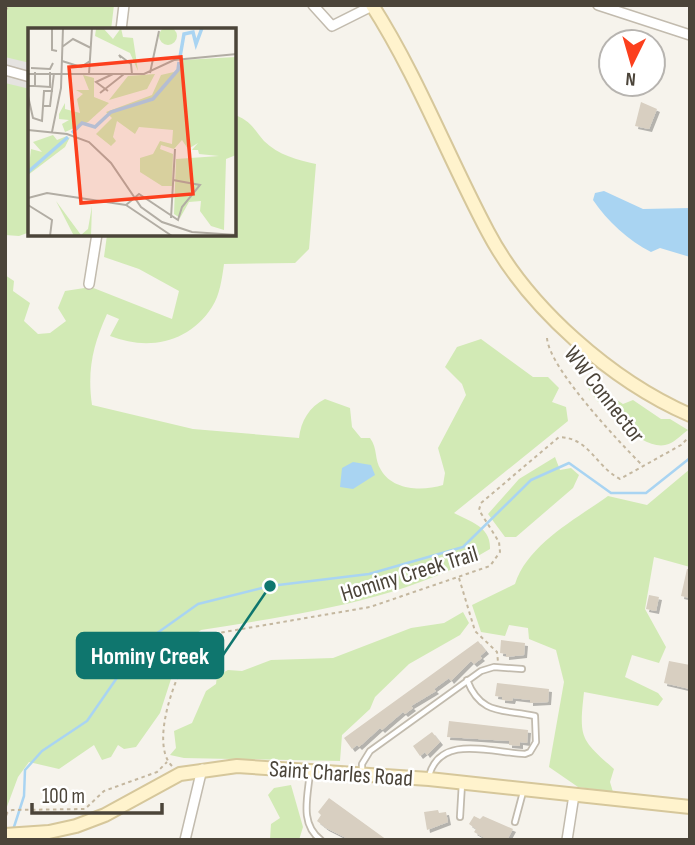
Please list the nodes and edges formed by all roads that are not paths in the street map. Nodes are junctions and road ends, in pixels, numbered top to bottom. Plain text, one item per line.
1 (124, 5) edge
2 (313, 5) edge
3 (598, 5) edge
4 (373, 6) edge
5 (121, 28) edge
6 (690, 35) edge
7 (5, 70) edge
8 (28, 76) edge
9 (97, 236) edge
10 (89, 284) dead end
11 (684, 413) edge
12 (522, 669) dead end
13 (467, 680) junction
14 (202, 769) junction
15 (310, 771) junction
16 (362, 774) junction
17 (429, 779) junction
18 (462, 782) junction
19 (523, 789) junction
20 (574, 795) junction
21 (690, 807) edge
22 (460, 817) dead end
23 (515, 822) dead end
24 (5, 835) edge
25 (184, 840) edge
26 (321, 840) edge
27 (567, 840) edge

1 - 5 street
2 - 4 street
3 - 6 street
4 - 11 street
7 - 8 street
9 - 10 street
12 - 13 lane
13 - 16 lane
13 - 17 lane
14 - 15 street, Saint Charles Road
14 - 24 street, Saint Charles Road
14 - 25 street
15 - 16 street, Saint Charles Road
15 - 26 lane
16 - 17 street, Saint Charles Road
17 - 18 street, Saint Charles Road
18 - 19 street, Saint Charles Road
18 - 22 lane
19 - 20 street, Saint Charles Road
19 - 23 lane
20 - 21 street, Saint Charles Road
20 - 27 street

